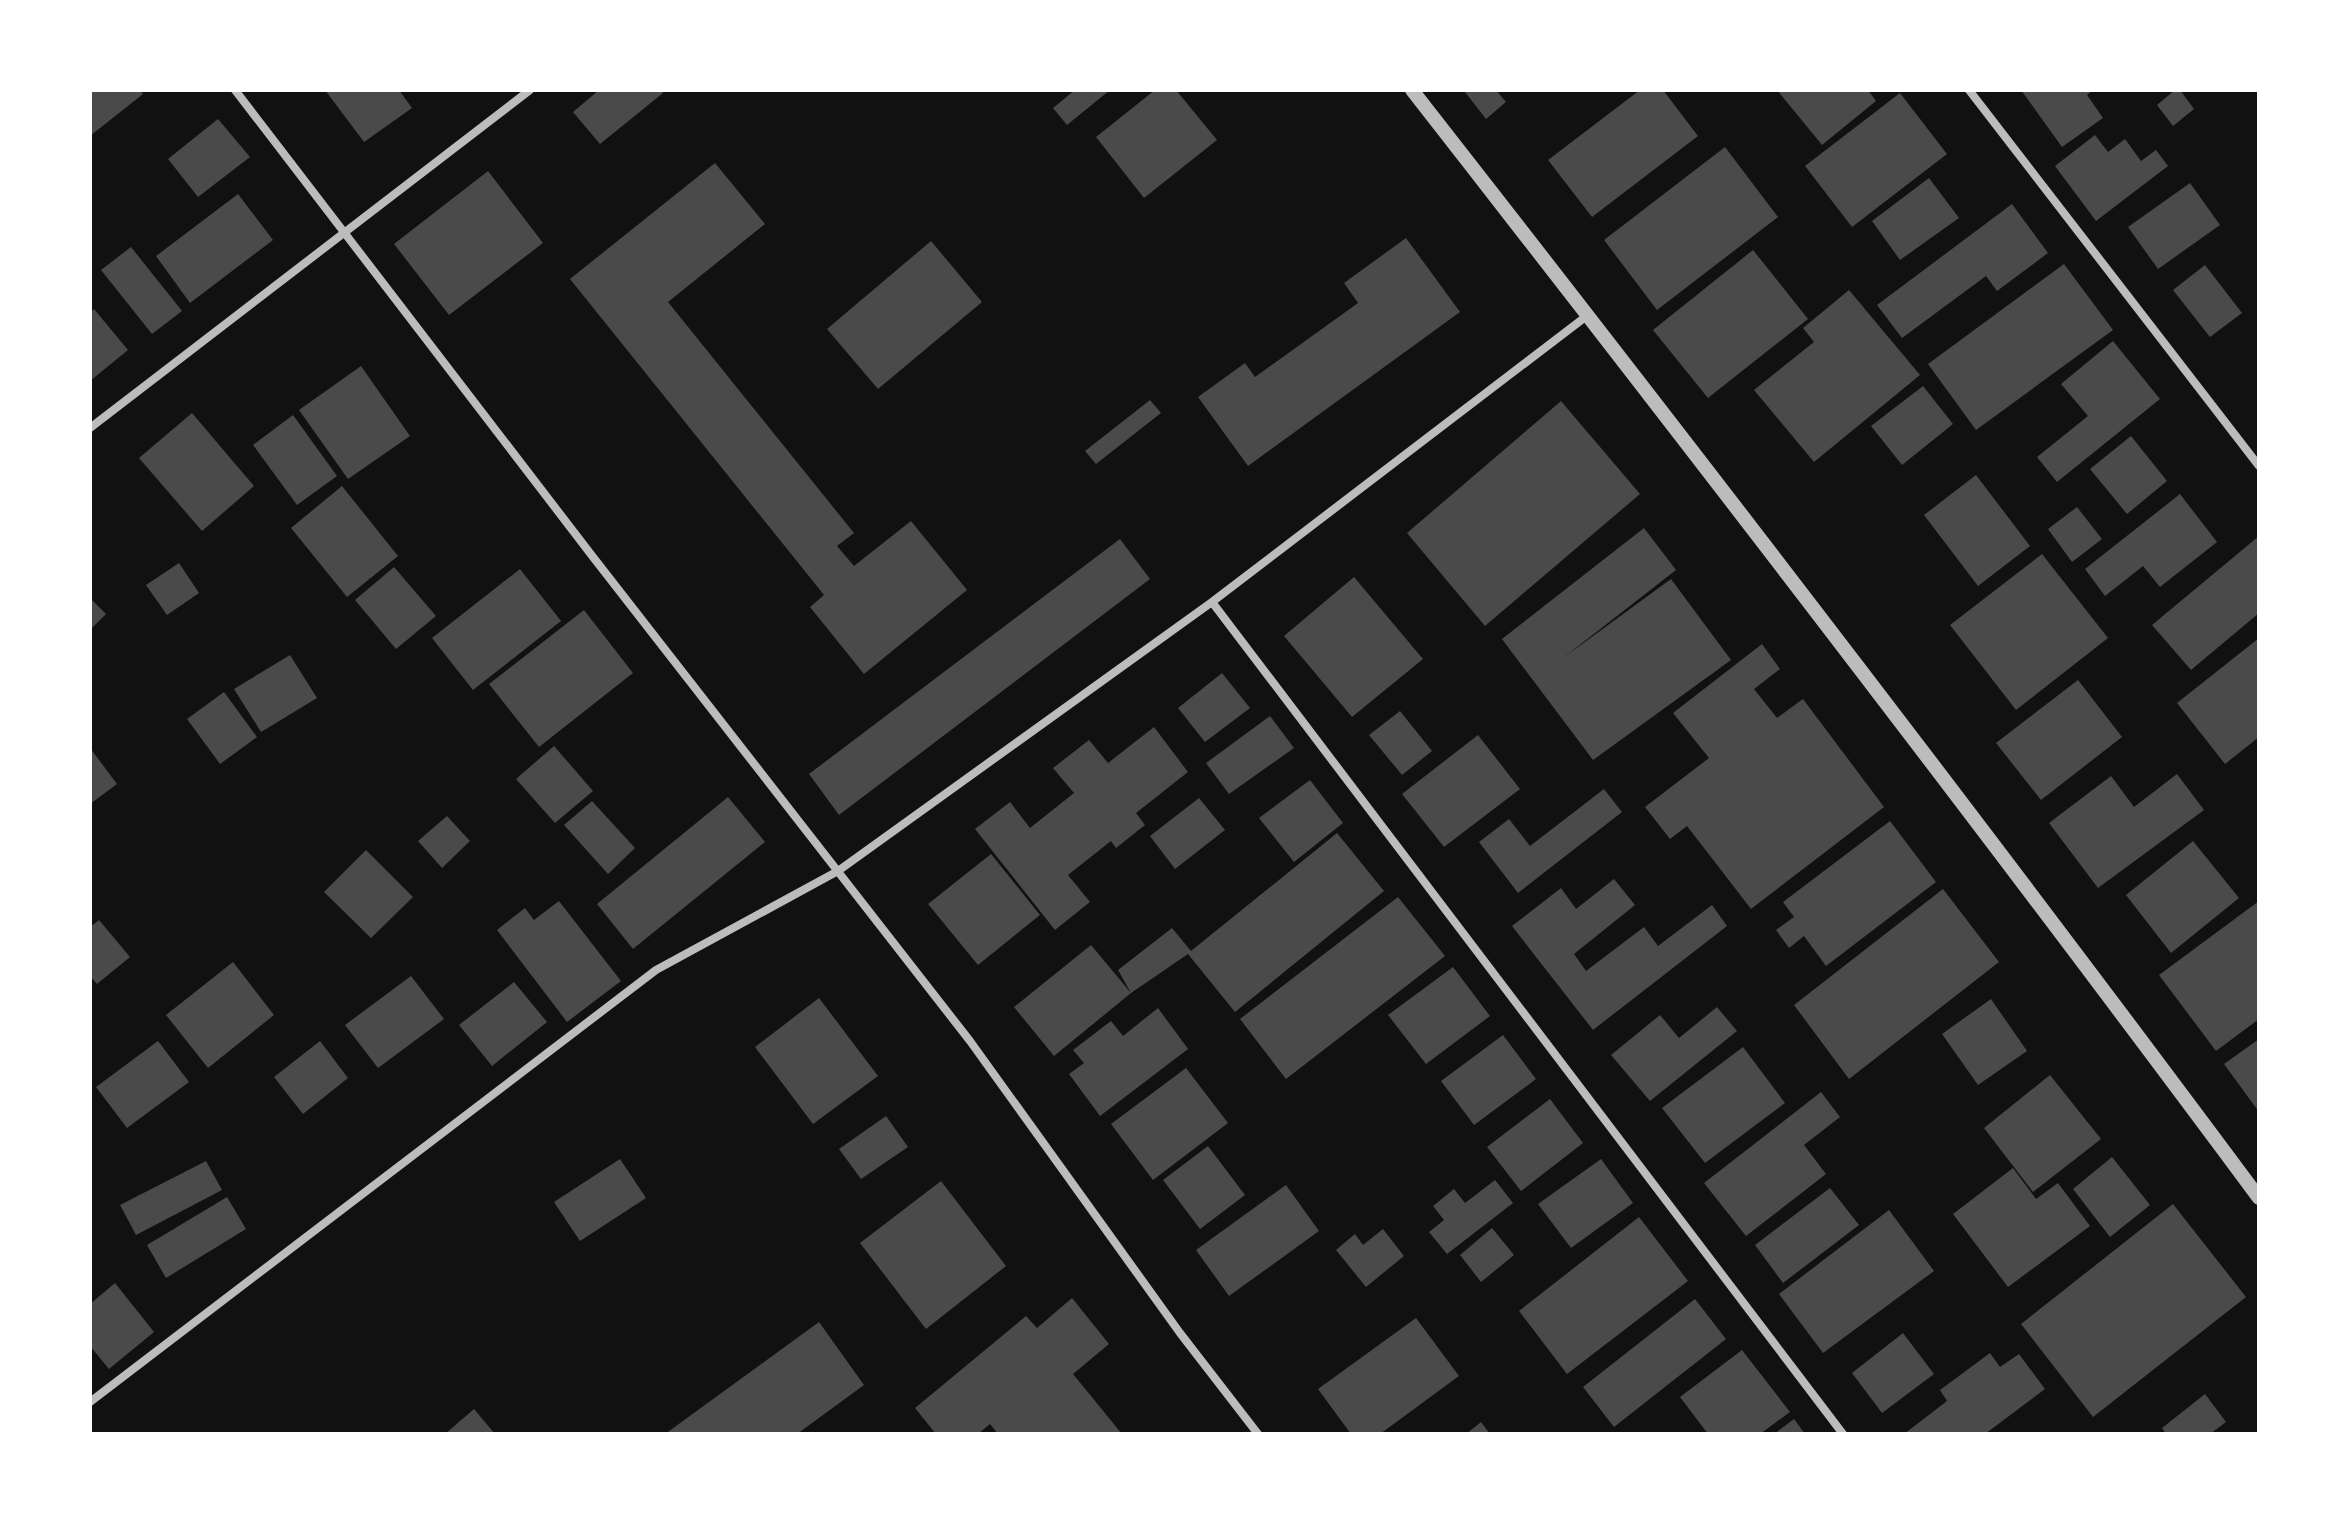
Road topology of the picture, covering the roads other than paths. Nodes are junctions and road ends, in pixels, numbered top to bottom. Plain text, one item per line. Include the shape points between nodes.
1 (235, 90) edge
2 (530, 90) edge
3 (1412, 90) edge
4 (1969, 90) edge
5 (345, 232) junction
6 (1588, 315) junction
7 (90, 428) edge
8 (2259, 466) edge
9 (1212, 602) junction
10 (838, 871) junction
11 (2259, 1198) edge
12 (90, 1402) edge
13 (1258, 1434) edge
14 (1843, 1434) edge

1 - 5 street
2 - 5 street
3 - 6 street
4 - 8 street
5 - 7 street
5 - 10 street
6 - 9 street
6 - 11 street
9 - 10 street
9 - 14 street
10 - 12 street via 656,970
10 - 13 street via 970,1041

